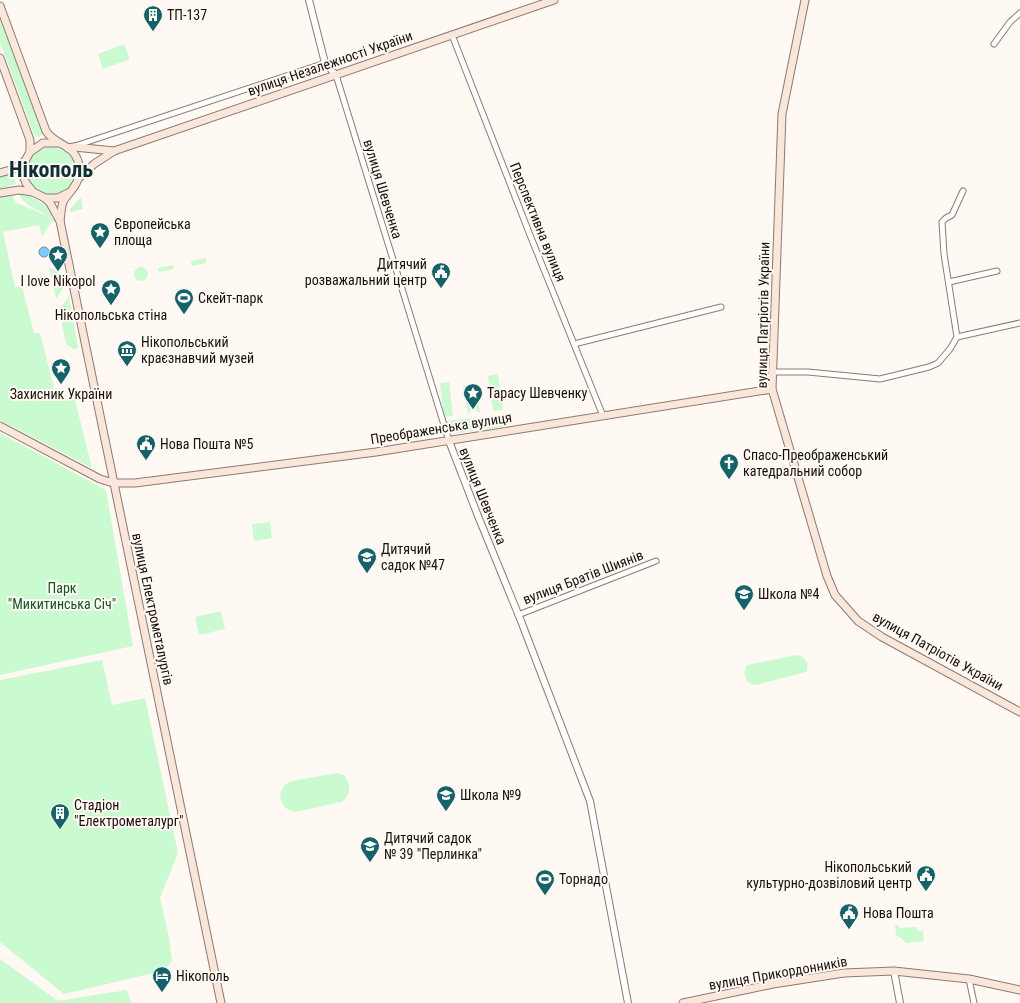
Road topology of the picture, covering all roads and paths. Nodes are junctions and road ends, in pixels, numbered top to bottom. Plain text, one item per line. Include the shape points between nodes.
1 (308, 0) edge
2 (554, 0) edge
3 (805, 0) edge
4 (0, 6) edge
5 (1020, 13) edge
6 (452, 35) junction
7 (994, 44) dead end
8 (0, 58) edge
9 (325, 63) junction
10 (336, 75) junction
11 (59, 143) junction
12 (71, 147) junction
13 (114, 151) junction
14 (30, 152) junction
15 (25, 161) junction
16 (0, 173) edge
17 (79, 178) junction
18 (963, 191) dead end
19 (33, 192) junction
20 (0, 193) edge
21 (68, 193) junction
22 (45, 198) junction
23 (60, 221) junction
24 (997, 271) dead end
25 (948, 282) junction
26 (721, 307) dead end
27 (1020, 323) edge
28 (957, 337) junction
29 (574, 344) junction
30 (773, 372) junction
31 (772, 388) junction
32 (603, 416) junction
33 (0, 426) edge
34 (449, 441) junction
35 (113, 483) junction
36 (656, 561) dead end
37 (518, 615) junction
38 (1020, 712) edge
39 (894, 970) junction
40 (969, 979) junction
41 (1020, 990) edge
42 (221, 1003) edge
43 (628, 1003) edge
44 (683, 1003) edge
45 (900, 1003) edge
46 (974, 1003) edge

1 - 9 street, вулиця Шевченка
2 - 6 main road, вулиця Незалежності України
3 - 30 main road, вулиця Патріотів України via 782,114
4 - 11 main road via 44,128
5 - 7 street
6 - 10 main road, вулиця Незалежності України
6 - 29 street, Перспективна вулиця
8 - 14 main road via 28,134
9 - 10 street, вулиця Шевченка
9 - 12 street
10 - 13 main road, вулиця Незалежності України
10 - 34 street, вулиця Шевченка
11 - 12 main road
11 - 14 main road via 43,143
12 - 13 main road
12 - 17 main road via 80,167
13 - 17 main road, вулиця Електрометалургів
14 - 15 main road
15 - 16 main road
15 - 19 main road via 24,178
17 - 21 main road, вулиця Електрометалургів
18 - 25 street via 952,215 942,222
19 - 20 main road via 19,190
19 - 22 main road, вулиця Електрометалургів
21 - 22 main road via 58,198
21 - 23 main road, вулиця Електрометалургів
22 - 23 main road, вулиця Електрометалургів
23 - 35 main road, вулиця Електрометалургів
24 - 25 street
25 - 28 street
26 - 29 street
27 - 28 street
28 - 30 street via 938,362 929,367 880,379 808,372
29 - 32 street, Перспективна вулиця
30 - 31 main road, вулиця Патріотів України
31 - 32 main road, Преображенська вулиця
31 - 38 main road, вулиця Патріотів України via 827,576 835,595 858,621 882,637
32 - 34 main road, Преображенська вулиця
33 - 35 main road via 100,479
34 - 35 main road, Преображенська вулиця via 135,483
34 - 37 street, вулиця Шевченка
35 - 42 main road, вулиця Електрометалургів
36 - 37 street, вулиця Братів Шиянів
37 - 43 street, вулиця Шевченка via 590,801
39 - 40 main road, вулиця Прикордонників
39 - 44 main road, вулиця Прикордонників via 844,973 773,984
39 - 45 street
40 - 41 main road, вулиця Прикордонників
40 - 46 street

